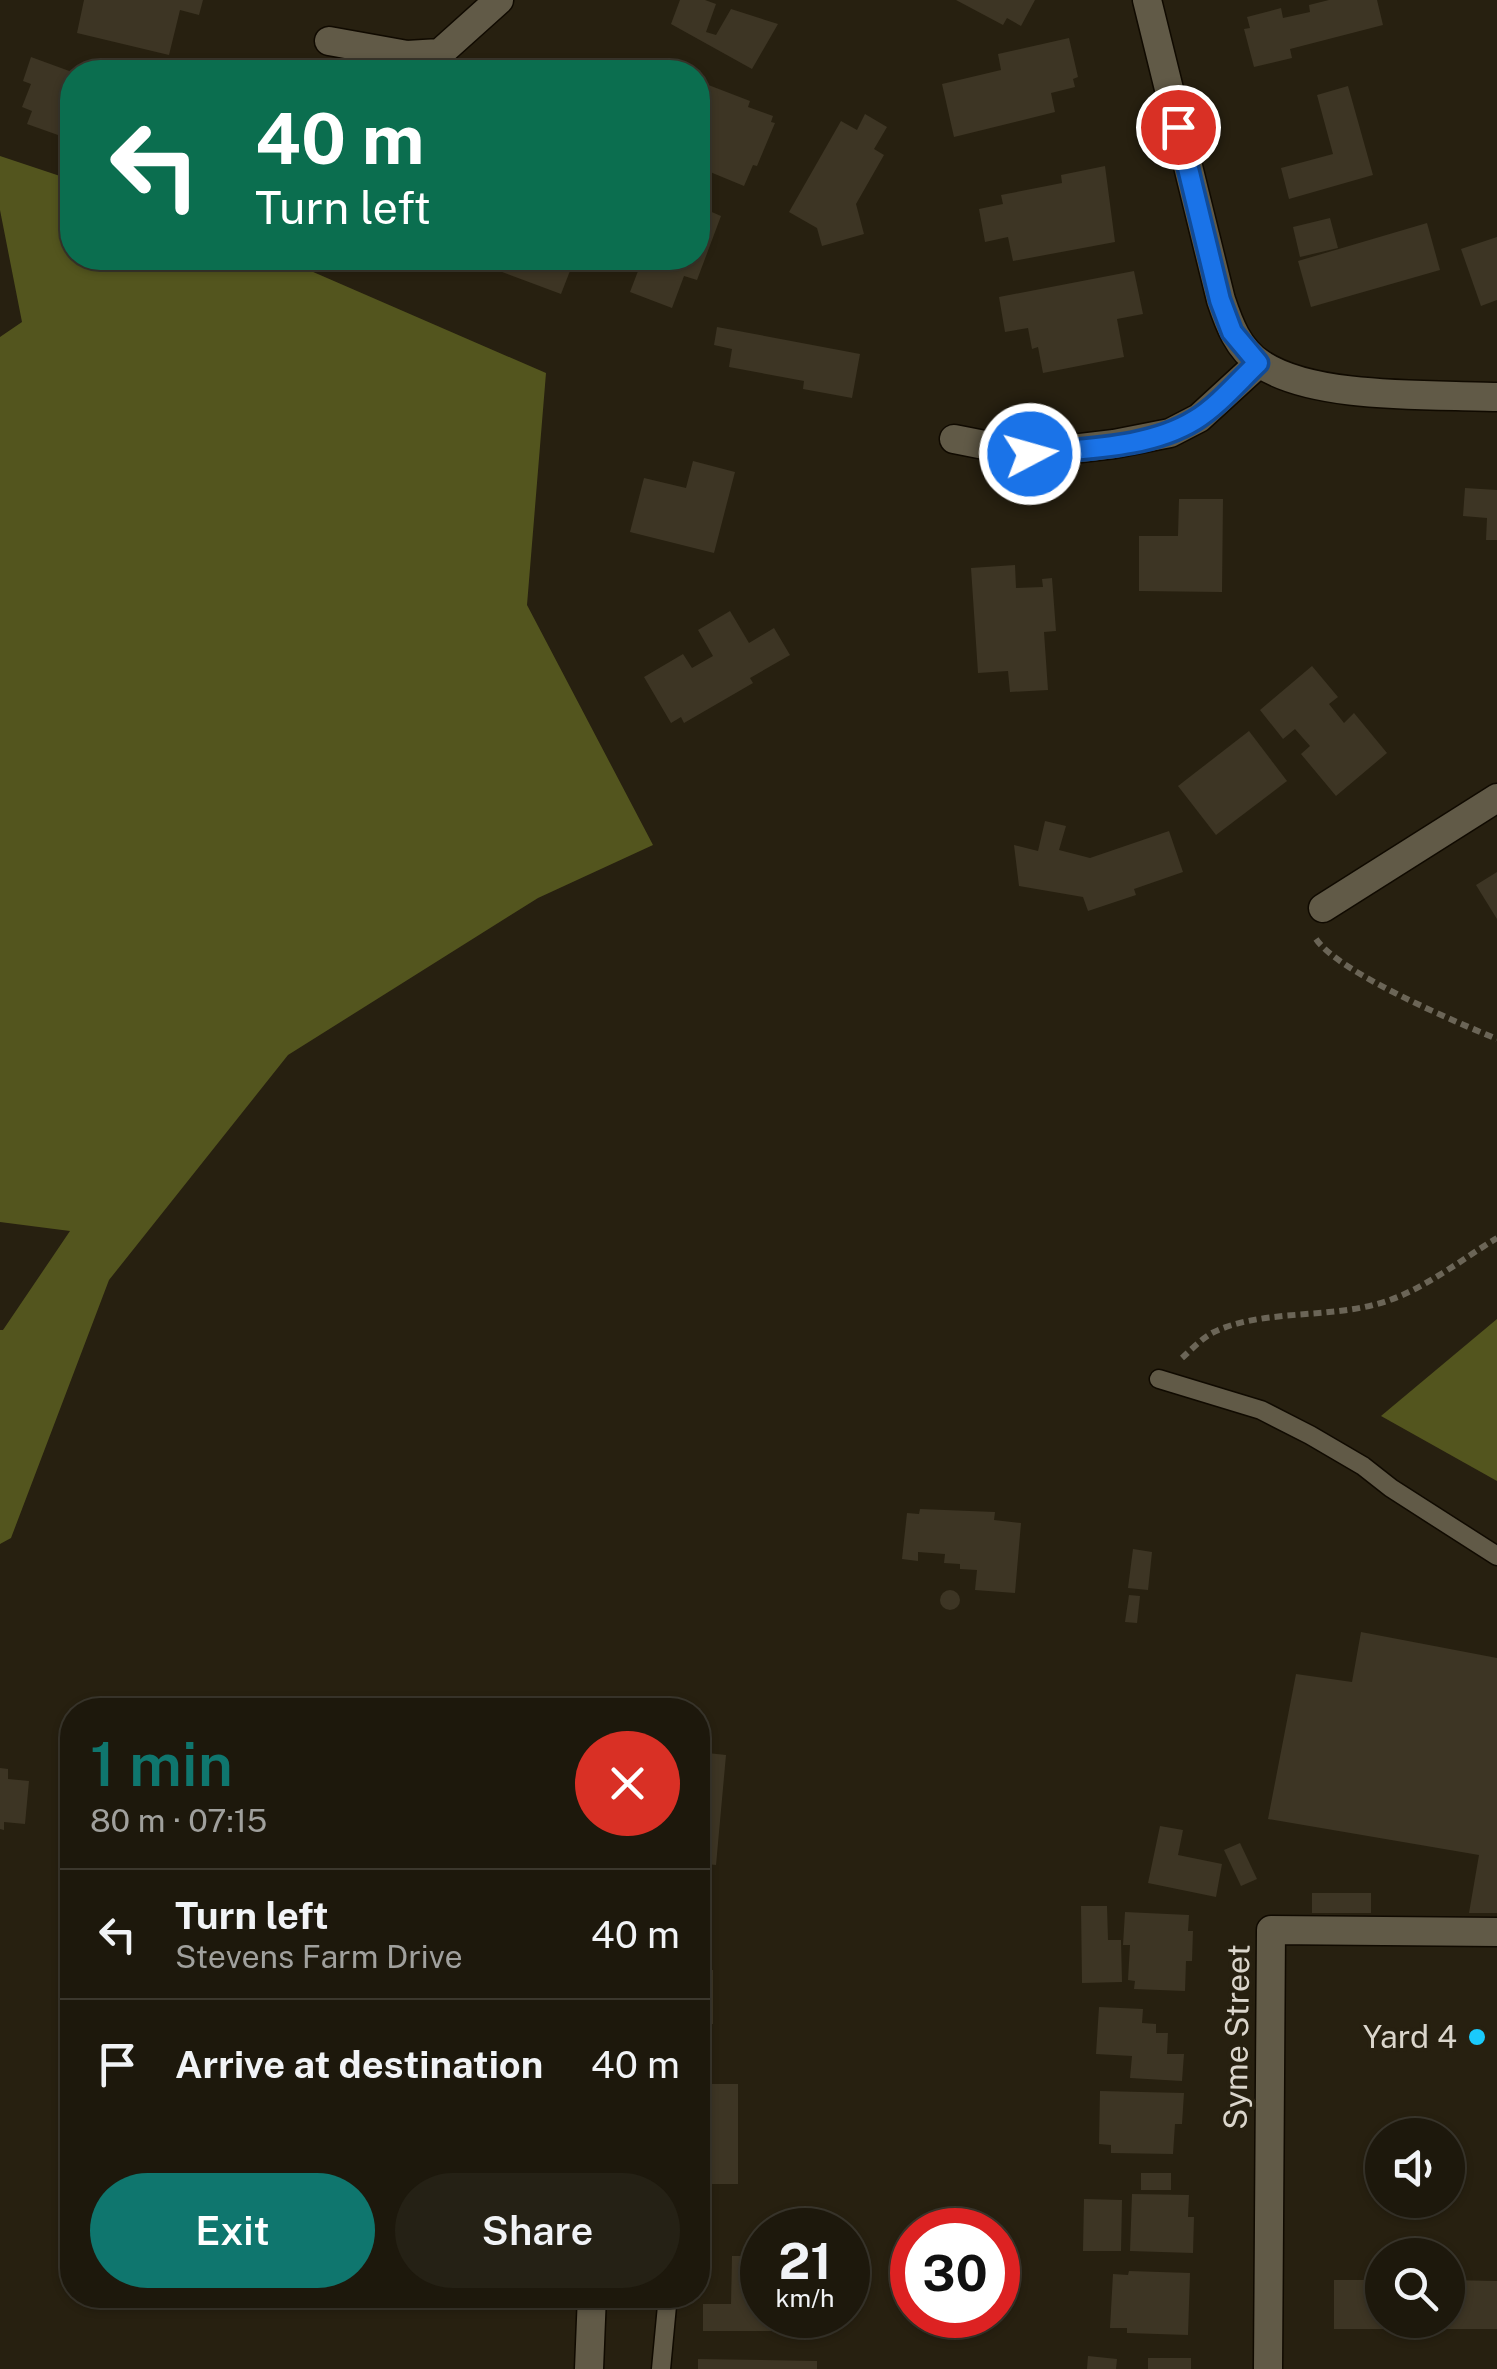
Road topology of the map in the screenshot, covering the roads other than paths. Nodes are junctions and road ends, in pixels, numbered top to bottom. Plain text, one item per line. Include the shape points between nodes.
1 (500, 0) edge
2 (1147, 0) edge
3 (329, 41) dead end
4 (1258, 363) junction
5 (1497, 398) edge
6 (954, 440) dead end
7 (1497, 798) edge
8 (1323, 908) road end
9 (1158, 1380) road end
10 (1497, 1556) edge
11 (1497, 1932) edge
12 (591, 2308) edge
13 (667, 2308) edge
14 (589, 2369) edge
15 (661, 2369) edge
16 (1268, 2369) edge

1 - 3 street via 440,53 406,55
2 - 4 street via 1220,300 1232,332
4 - 5 street via 1291,379 1340,389
4 - 6 street via 1199,418 1170,433 1030,454
7 - 8 street
9 - 10 lane via 1261,1410 1363,1466
11 - 16 street, Syme Street via 1271,1930
12 - 14 street
13 - 15 lane

